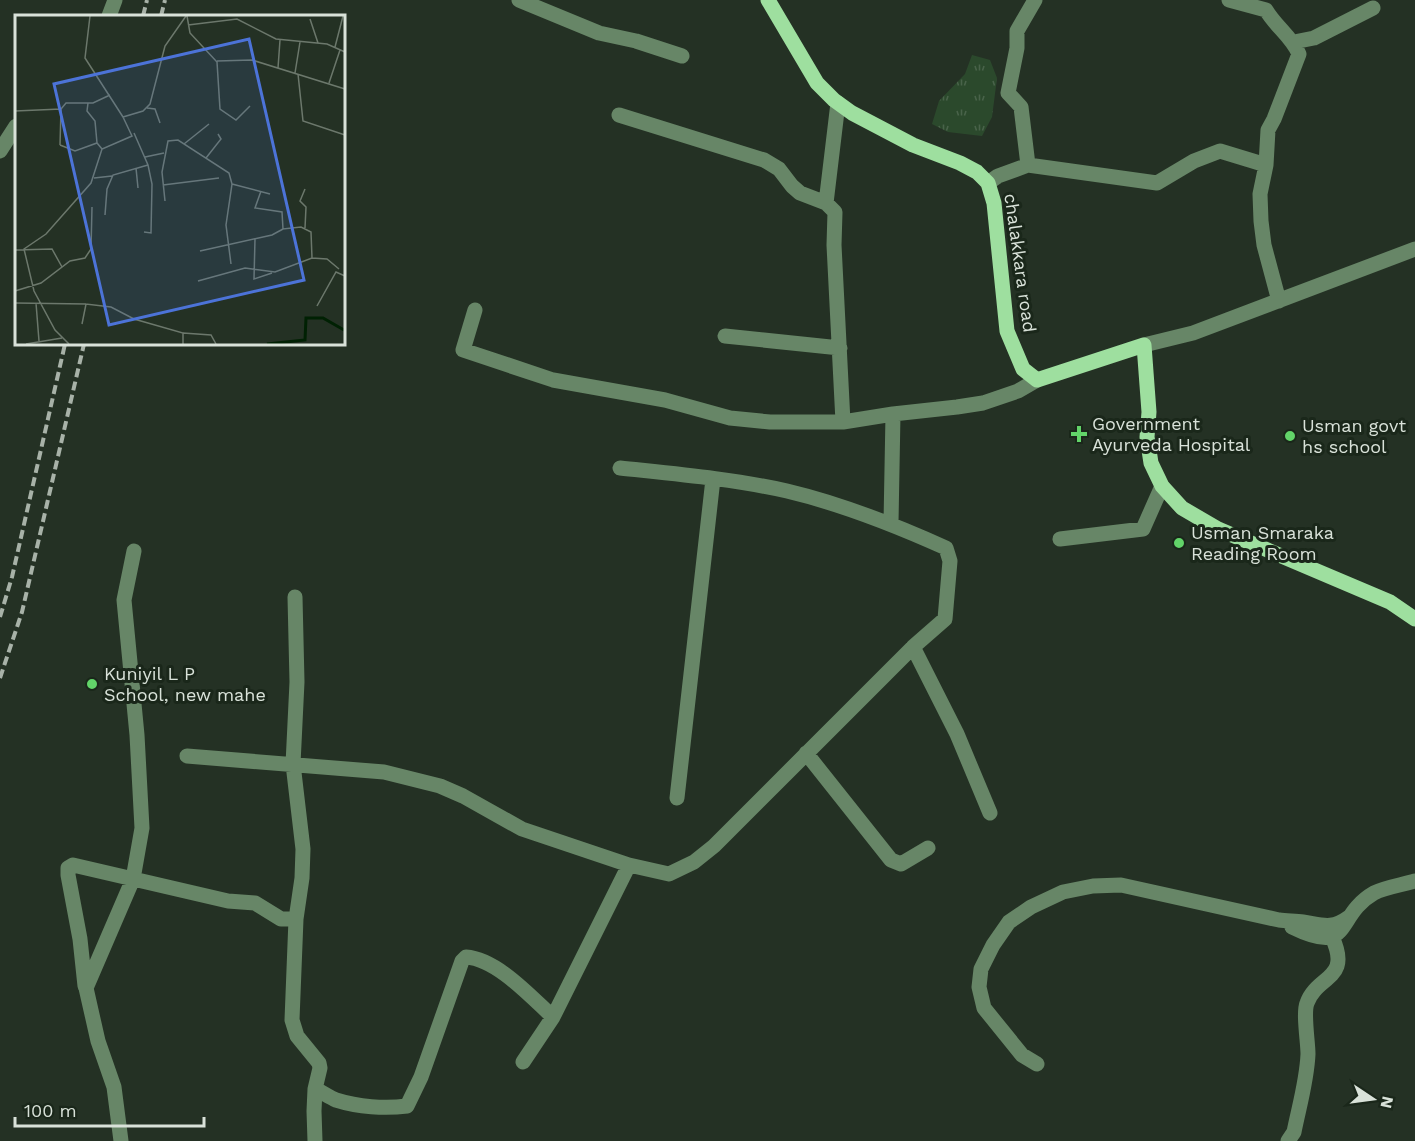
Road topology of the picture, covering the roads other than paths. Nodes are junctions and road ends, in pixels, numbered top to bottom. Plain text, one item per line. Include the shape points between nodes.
1 (115, 0) edge
2 (519, 0) edge
3 (768, 0) edge
4 (1035, 0) edge
5 (1229, 0) edge
6 (1265, 5) edge
7 (1373, 8) dead end
8 (109, 15) edge
9 (1294, 42) junction
10 (682, 56) dead end
11 (838, 103) junction
12 (619, 115) dead end
13 (15, 128) edge
14 (0, 151) edge
15 (1028, 165) junction
16 (1266, 165) junction
17 (988, 183) junction
18 (826, 203) junction
19 (1415, 249) edge
20 (1279, 301) junction
21 (475, 310) dead end
22 (724, 336) dead end
23 (1144, 345) junction
24 (840, 348) junction
25 (1037, 380) junction
26 (893, 414) junction
27 (843, 422) junction
28 (620, 468) dead end
29 (713, 479) junction
30 (1162, 486) junction
31 (891, 523) junction
32 (1060, 539) dead end
33 (134, 551) dead end
34 (295, 597) dead end
35 (1415, 619) edge
36 (913, 647) junction
37 (806, 753) junction
38 (187, 756) dead end
39 (293, 764) junction
40 (677, 798) dead end
41 (990, 813) dead end
42 (928, 848) dead end
43 (629, 866) junction
44 (133, 879) junction
45 (1415, 881) edge
46 (1349, 917) junction
47 (296, 919) junction
48 (1279, 920) junction
49 (1332, 937) junction
50 (86, 988) junction
51 (553, 1017) junction
52 (523, 1062) dead end
53 (1036, 1064) dead end
54 (315, 1089) junction
55 (121, 1141) edge
56 (315, 1141) edge
57 (1288, 1141) edge

1 - 8 street
2 - 10 street via 599,33
3 - 11 main road, chalakkara road via 817,83
4 - 15 street via 1017,31 1008,93 1021,107
5 - 6 street
6 - 9 street via 1273,22
7 - 9 street via 1314,38
9 - 16 street via 1299,54 1268,130
11 - 17 main road, chalakkara road via 913,145 960,163
11 - 18 street
12 - 18 street via 764,160 779,169 801,193
13 - 14 street
15 - 16 street via 1157,183 1220,151
15 - 17 street via 1005,172
16 - 20 street via 1260,220
17 - 25 main road, chalakkara road via 994,203 1007,331 1023,369
18 - 24 street via 835,212
19 - 20 street
20 - 23 street via 1193,333
21 - 27 street via 463,350 553,380 665,399 730,418
22 - 24 street
23 - 25 main road
23 - 30 main road via 1151,463
24 - 27 street
25 - 26 street via 983,403
26 - 27 street
26 - 31 street
28 - 29 street
29 - 31 street via 788,491
29 - 40 street
30 - 32 street via 1143,529
30 - 35 main road via 1182,508 1218,530 1390,602
31 - 36 street via 946,548 950,561 945,619
33 - 44 street via 124,600 142,828
34 - 39 street via 297,682
36 - 37 street
36 - 41 street via 957,734
37 - 42 street via 891,860 901,864
37 - 43 street via 694,862 669,874
38 - 39 street
39 - 43 street via 384,772 420,780 463,795 522,829
39 - 47 street via 303,849
43 - 51 street
44 - 47 street via 228,901 255,903 281,919
44 - 50 street
44 - 50 street via 79,865 68,868
45 - 46 street via 1375,892
46 - 48 street via 1326,927
46 - 49 street via 1345,927
47 - 54 street via 292,1020 297,1036 320,1068
48 - 49 street via 1310,935
48 - 53 street via 1121,885 1063,892 1031,908 1009,922 993,945 979,987 984,1008 1022,1055
49 - 57 street via 1339,960 1330,978 1306,1004 1308,1055 1294,1132
50 - 55 street via 114,1087
51 - 52 street
51 - 54 street via 507,975 466,957 407,1106 352,1103
54 - 56 street

